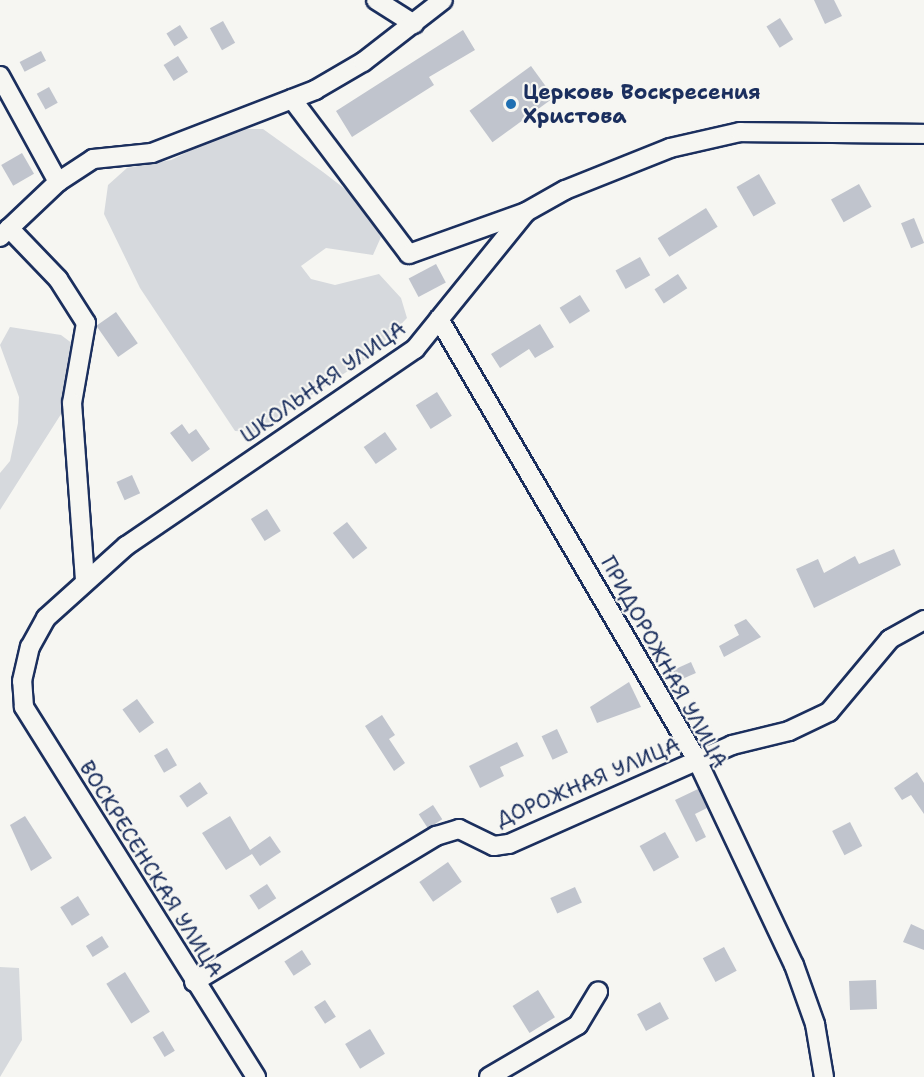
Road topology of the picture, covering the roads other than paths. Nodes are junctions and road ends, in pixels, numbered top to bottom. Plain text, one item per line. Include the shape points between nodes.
1 (376, 0) edge
2 (443, 0) edge
3 (414, 24) junction
4 (0, 76) edge
5 (292, 99) junction
6 (924, 134) edge
7 (58, 182) junction
8 (526, 212) junction
9 (5, 233) edge
10 (439, 319) junction
11 (85, 582) junction
12 (924, 620) edge
13 (22, 681) joint
14 (697, 760) junction
15 (194, 982) junction
16 (598, 993) dead end
17 (256, 1077) edge
18 (489, 1077) edge
19 (824, 1077) edge

1 - 3 street
2 - 3 street
3 - 5 street via 363,63
4 - 7 street
5 - 7 street via 152,153 93,159
5 - 8 street via 409,255
6 - 8 street, ШКОЛЬНАЯ УЛИЦА via 740,132 670,148
7 - 9 street
8 - 10 street, ШКОЛЬНАЯ УЛИЦА
9 - 11 street via 58,279 87,323 72,403
10 - 11 street, ШКОЛЬНАЯ УЛИЦА via 415,349 126,546
10 - 14 street, ПРИДОРОЖНАЯ УЛИЦА
11 - 13 street, ШКОЛЬНАЯ УЛИЦА via 46,618 30,647
12 - 14 street, ДОРОЖНАЯ УЛИЦА via 890,639 829,712
13 - 15 street, ВОСКРЕСЕНСКАЯ УЛИЦА via 24,707
14 - 15 street, ДОРОЖНАЯ УЛИЦА via 509,844 494,846 459,829 436,837
14 - 19 street, ПРИДОРОЖНАЯ УЛИЦА via 794,965 815,1024
15 - 17 street, ВОСКРЕСЕНСКАЯ УЛИЦА
16 - 18 street via 578,1024

